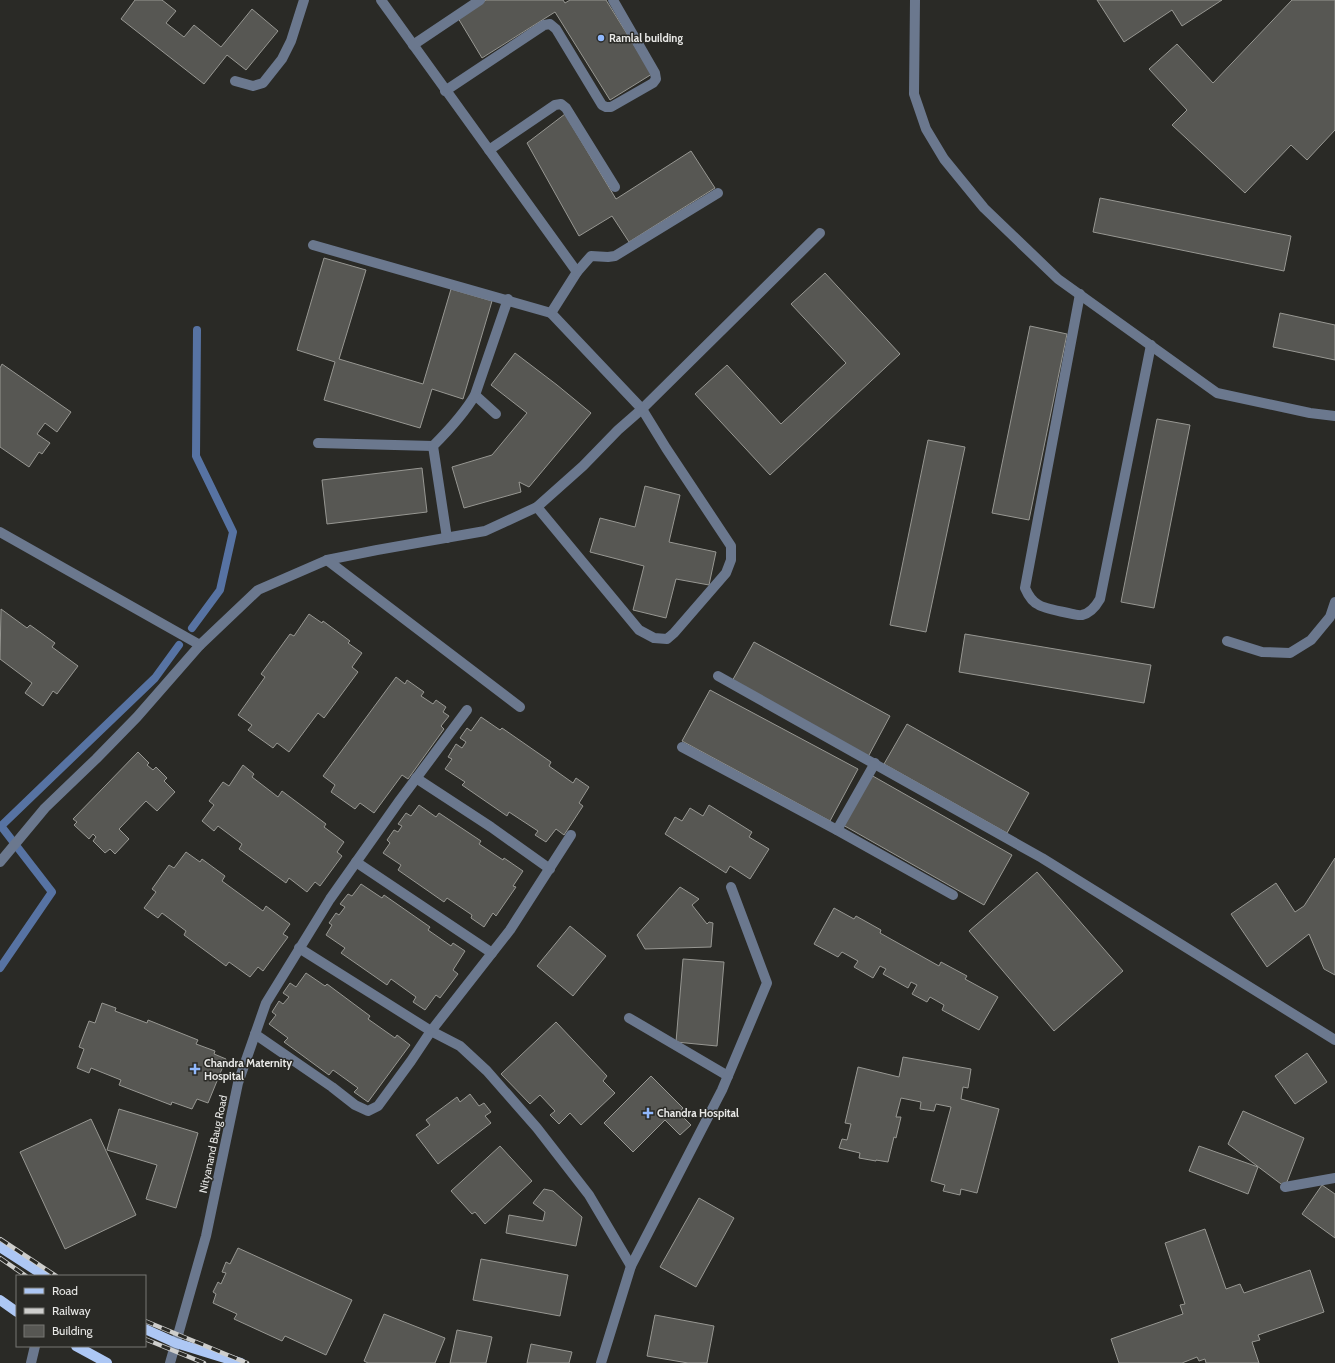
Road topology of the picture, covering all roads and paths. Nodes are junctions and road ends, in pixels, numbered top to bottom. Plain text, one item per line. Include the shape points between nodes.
1 (304, 0) edge
2 (381, 0) edge
3 (480, 0) edge
4 (613, 0) edge
5 (915, 0) edge
6 (413, 45) junction
7 (235, 81) dead end
8 (445, 91) junction
9 (489, 150) junction
10 (615, 187) dead end
11 (718, 193) dead end
12 (820, 233) dead end
13 (314, 245) dead end
14 (577, 272) junction
15 (1080, 294) junction
16 (508, 299) junction
17 (551, 313) junction
18 (1151, 345) junction
19 (475, 395) junction
20 (642, 409) junction
21 (496, 414) dead end
22 (1335, 416) edge
23 (318, 443) dead end
24 (433, 446) junction
25 (538, 507) junction
26 (0, 532) edge
27 (447, 538) junction
28 (327, 560) junction
29 (1335, 602) edge
30 (1227, 641) dead end
31 (200, 645) junction
32 (718, 676) dead end
33 (520, 707) dead end
34 (467, 710) dead end
35 (682, 747) dead end
36 (875, 763) junction
37 (416, 778) junction
38 (837, 830) junction
39 (571, 835) dead end
40 (3, 858) edge
41 (356, 862) junction
42 (550, 869) junction
43 (731, 886) dead end
44 (953, 895) dead end
45 (299, 948) junction
46 (492, 953) junction
47 (629, 1018) dead end
48 (431, 1031) junction
49 (255, 1034) junction
50 (1335, 1040) edge
51 (728, 1076) junction
52 (1335, 1178) edge
53 (1285, 1186) dead end
54 (0, 1247) edge
55 (631, 1266) junction
56 (43, 1275) edge
57 (0, 1300) edge
58 (16, 1311) edge
59 (146, 1329) edge
60 (176, 1343) junction
61 (35, 1347) edge
62 (78, 1347) edge
63 (30, 1363) edge
64 (107, 1363) edge
65 (170, 1363) edge
66 (241, 1363) edge
67 (601, 1363) edge

1 - 7 street via 291,41 282,59 263,84 253,86
2 - 6 street
3 - 6 street
4 - 8 street via 656,79 611,107 602,105 556,29 550,24 544,25
5 - 15 street via 914,94 926,129 944,159 984,208 1058,279
6 - 8 street
8 - 9 street
9 - 10 street via 555,105 561,104 566,108
9 - 14 street
11 - 14 street via 615,256 591,256
12 - 20 street
13 - 16 street
14 - 17 street
15 - 18 street
15 - 18 street via 1025,588 1029,597 1038,605 1080,616 1090,612 1100,599
16 - 17 street
16 - 19 street
17 - 20 street
18 - 22 street via 1216,392 1310,413
19 - 21 street
19 - 24 street via 448,432
20 - 25 street
20 - 25 street via 731,546 732,560 726,573 674,633 667,639 654,638 639,630
23 - 24 street
24 - 27 street
25 - 27 street via 485,532
26 - 31 street
27 - 28 street
28 - 31 street via 258,590
28 - 33 street
29 - 30 street via 1330,616 1311,640 1290,653 1262,652
31 - 40 street via 137,717 45,808
32 - 36 street
34 - 37 street, Nityanand Baug Road
35 - 38 street
36 - 38 street
36 - 50 street via 1042,858
37 - 41 street, Nityanand Baug Road
37 - 42 street
38 - 44 street
39 - 42 street
41 - 45 street, Nityanand Baug Road
41 - 46 street
42 - 46 street
43 - 51 street via 767,983
45 - 48 street
45 - 49 street, Nityanand Baug Road via 266,1003
46 - 48 street
47 - 51 street
48 - 49 street via 378,1106 368,1111 355,1105
48 - 55 street via 460,1046 487,1071 532,1122 589,1195
49 - 60 street, Nityanand Baug Road via 238,1083 206,1236
51 - 55 street
52 - 53 street
54 - 56 main road
55 - 67 street
57 - 58 main road
59 - 60 main road
60 - 65 street, Nityanand Baug Road
60 - 66 main road
61 - 63 street
62 - 64 main road

